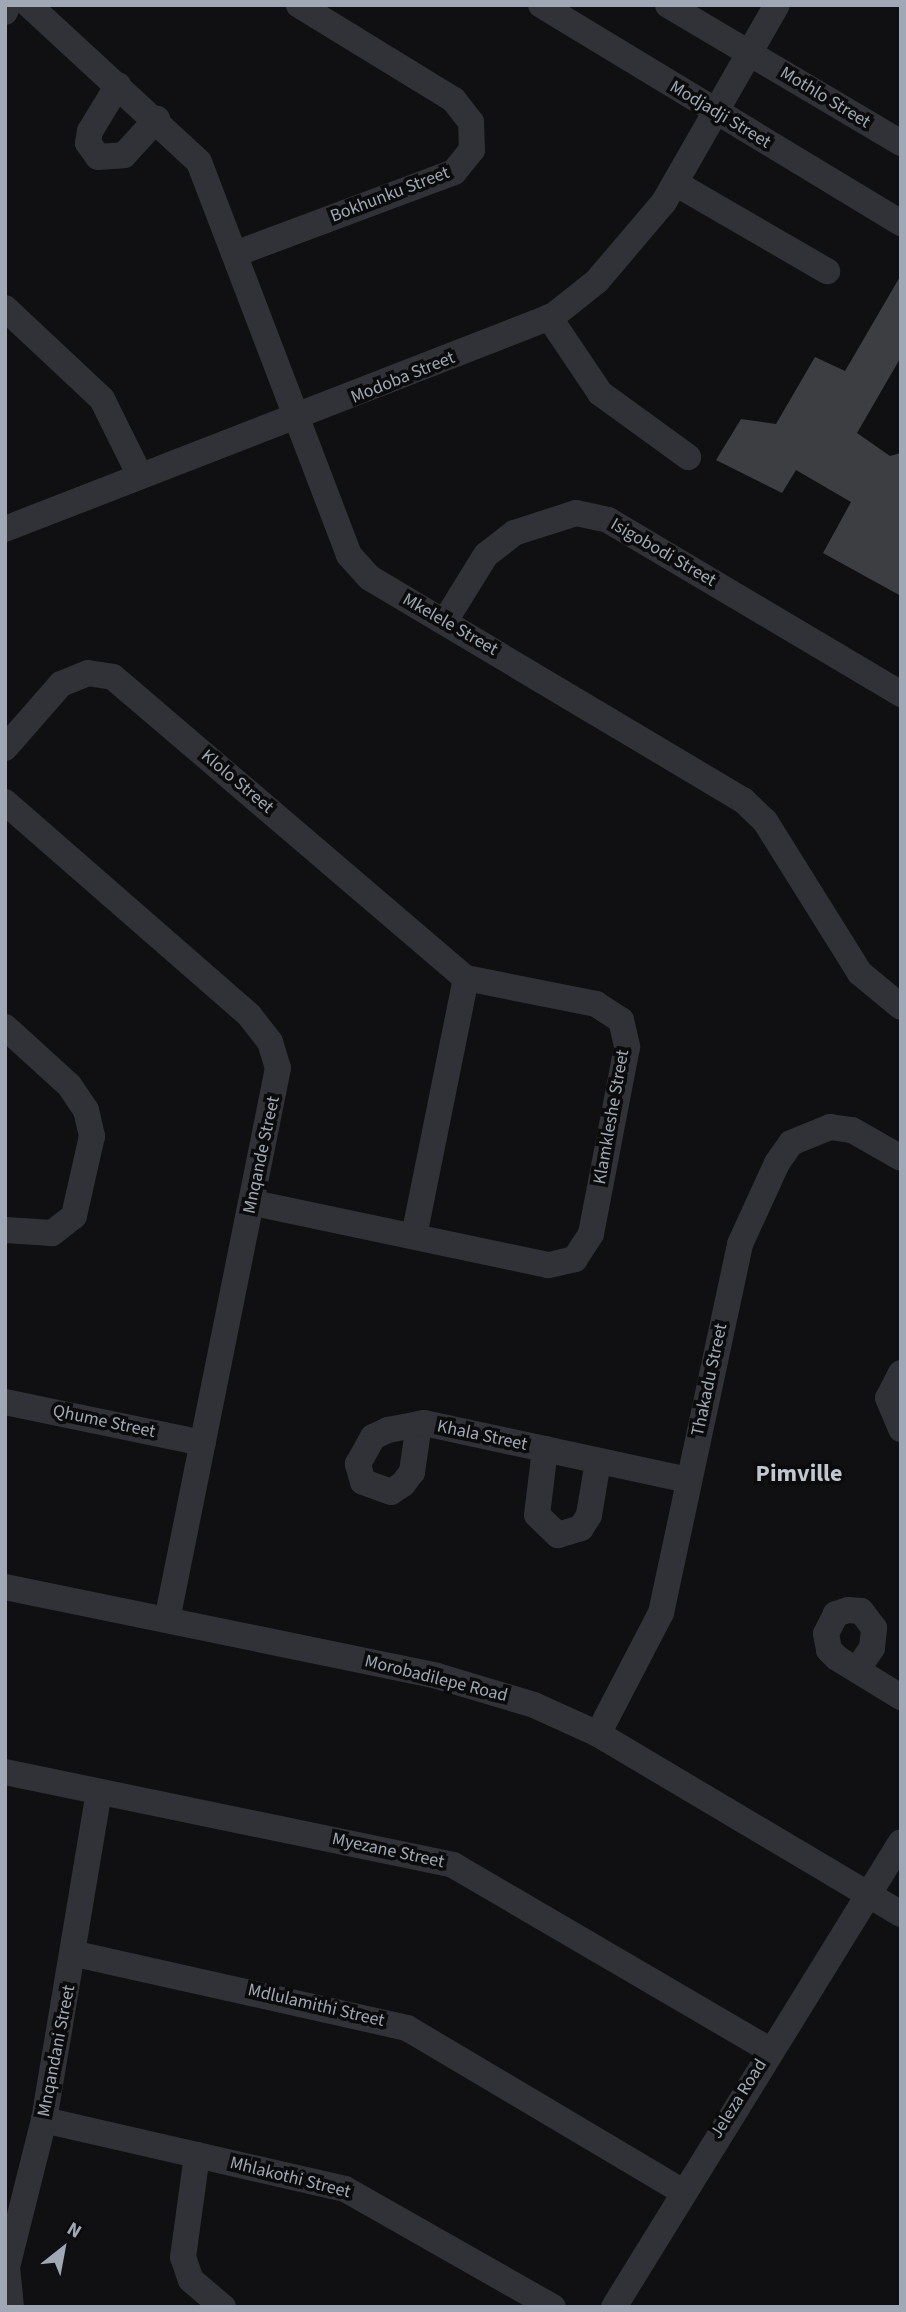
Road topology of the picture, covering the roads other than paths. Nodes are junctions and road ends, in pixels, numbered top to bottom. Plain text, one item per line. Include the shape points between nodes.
1 (8, 5) edge
2 (29, 5) edge
3 (299, 5) edge
4 (541, 5) edge
5 (668, 5) edge
6 (777, 5) edge
7 (5, 12) edge
8 (749, 53) junction
9 (118, 85) junction
10 (715, 113) junction
11 (157, 119) junction
12 (901, 143) edge
13 (676, 183) junction
14 (901, 223) edge
15 (234, 254) junction
16 (827, 271) dead end
17 (5, 308) edge
18 (549, 317) junction
19 (294, 422) junction
20 (688, 457) dead end
21 (140, 476) junction
22 (5, 529) edge
23 (445, 621) junction
24 (901, 694) edge
25 (5, 748) edge
26 (5, 802) edge
27 (466, 978) junction
28 (901, 1007) edge
29 (7, 1032) edge
30 (901, 1158) edge
31 (253, 1203) junction
32 (5, 1230) edge
33 (414, 1236) junction
34 (901, 1373) edge
35 (5, 1402) edge
36 (419, 1424) dead end
37 (901, 1429) edge
38 (202, 1443) junction
39 (545, 1450) junction
40 (598, 1461) junction
41 (688, 1480) junction
42 (5, 1587) edge
43 (167, 1620) junction
44 (857, 1670) dead end
45 (901, 1698) edge
46 (598, 1734) junction
47 (5, 1772) edge
48 (99, 1793) junction
49 (901, 1842) edge
50 (869, 1894) junction
51 (901, 1913) edge
52 (76, 1954) junction
53 (770, 2050) junction
54 (44, 2120) junction
55 (197, 2155) junction
56 (681, 2192) junction
57 (11, 2307) edge
58 (223, 2307) edge
59 (553, 2307) edge
60 (614, 2307) edge

1 - 7 street
2 - 9 street, Mkelele Street
3 - 15 street, Bokhunku Street via 454,100 471,122 472,150 454,172
4 - 10 street, Modjadji Street
5 - 8 street, Mothlo Street
6 - 8 street, Modoba Street
8 - 10 street, Modoba Street
8 - 12 street, Mothlo Street
9 - 11 street, Mkelele Street
9 - 11 street via 90,131 88,143 98,157 124,155
10 - 13 street, Modoba Street
10 - 14 street, Modjadji Street
11 - 15 street, Mkelele Street via 199,162
13 - 16 street
13 - 18 street, Modoba Street via 612,265
15 - 19 street, Mkelele Street
17 - 21 street via 102,399
18 - 19 street, Modoba Street
18 - 20 street via 600,393
19 - 21 street, Modoba Street
19 - 23 street, Mkelele Street via 349,555 370,578
21 - 22 street, Modoba Street
23 - 24 street, Isigobodi Street via 486,555 513,533 576,513 608,520
23 - 28 street, Mkelele Street via 756,811 860,973
25 - 27 street, Klolo Street via 61,684 88,673 113,677
26 - 31 street, Mnqande Street via 249,1015 270,1042 278,1068 276,1095
27 - 33 street
27 - 33 street, Klamkleshe Street via 596,1004 621,1020 627,1047 591,1234 575,1259 548,1265
29 - 32 street via 69,1085 86,1110 92,1136 74,1216 52,1233
30 - 41 street, Thakadu Street via 852,1130 831,1127 791,1143 740,1244
31 - 33 street, Klamkleshe Street
31 - 38 street, Mnqande Street
34 - 37 street via 888,1398
35 - 38 street, Qhume Street
36 - 39 street, Khala Street
38 - 43 street, Mnqande Street
39 - 40 street, Khala Street
39 - 40 street, Khala Street via 537,1515 558,1535 582,1528 589,1515
40 - 41 street, Khala Street
41 - 46 street, Thakadu Street via 661,1613
42 - 43 street, Morobadilepe Road
43 - 46 street, Morobadilepe Road via 482,1686
44 - 45 street
46 - 50 street, Morobadilepe Road
47 - 48 street, Myezane Street
48 - 52 street, Mnqandani Street
48 - 53 street, Myezane Street via 453,1865
49 - 50 street, Jeleza Road
50 - 51 street, Morobadilepe Road
50 - 53 street, Jeleza Road
52 - 54 street, Mnqandani Street
52 - 56 street, Mdlulamithi Street via 407,2028
53 - 56 street, Jeleza Road
54 - 55 street, Mhlakothi Street
54 - 57 street, Mnqandani Street via 7,2267
55 - 58 street via 183,2257 191,2280
55 - 59 street, Mhlakothi Street via 345,2189
56 - 60 street, Jeleza Road

